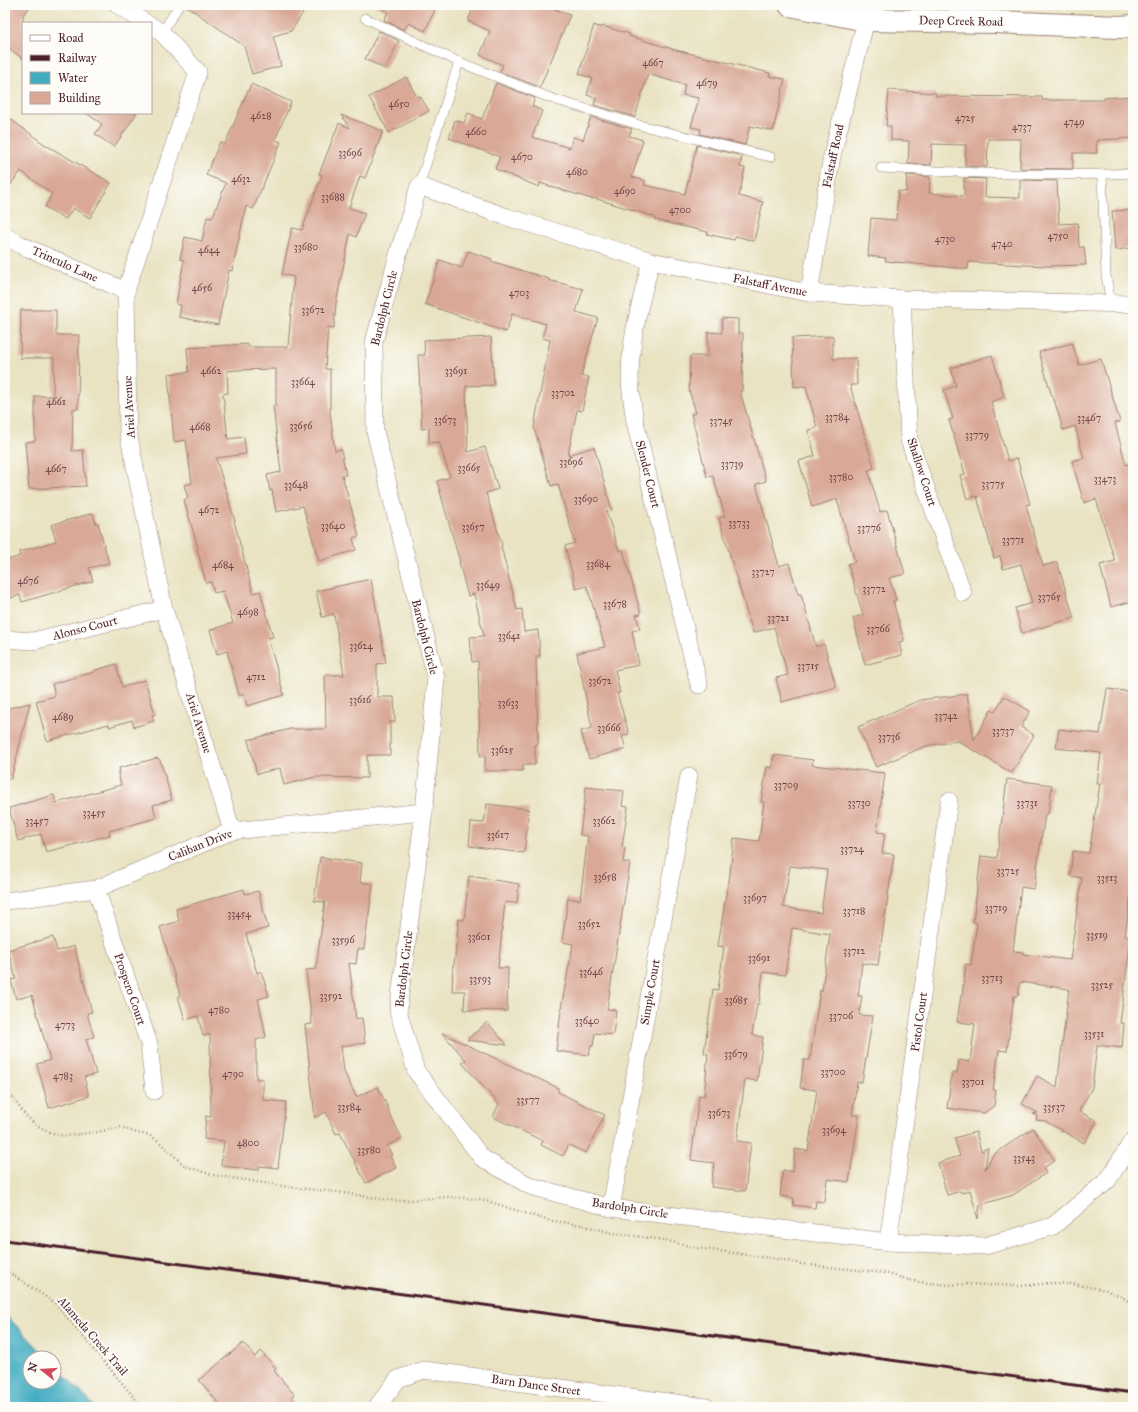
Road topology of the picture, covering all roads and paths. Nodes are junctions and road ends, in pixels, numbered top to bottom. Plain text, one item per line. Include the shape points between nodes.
1 (118, 5) edge
2 (178, 5) edge
3 (790, 5) edge
4 (867, 13) edge
5 (365, 18) dead end
6 (144, 22) edge
7 (1133, 26) edge
8 (156, 30) edge
9 (459, 62) junction
10 (772, 157) dead end
11 (881, 168) dead end
12 (1133, 173) edge
13 (1102, 174) junction
14 (419, 186) junction
15 (5, 236) edge
16 (651, 261) junction
17 (126, 291) junction
18 (809, 293) junction
19 (902, 299) junction
20 (1111, 304) junction
21 (1133, 304) edge
22 (963, 592) dead end
23 (164, 608) junction
24 (5, 639) edge
25 (699, 685) dead end
26 (689, 776) dead end
27 (949, 801) dead end
28 (424, 812) junction
29 (232, 831) junction
30 (96, 889) junction
31 (5, 901) edge
32 (5, 1087) edge
33 (154, 1091) dead end
34 (1133, 1140) edge
35 (611, 1208) junction
36 (888, 1242) junction
37 (5, 1270) edge
38 (1133, 1304) edge
39 (379, 1405) edge
40 (142, 1407) edge
41 (706, 1407) edge

1 - 6 street
2 - 8 lane
3 - 4 street, Deep Creek Road
4 - 7 street, Deep Creek Road via 995,22
4 - 18 street, Falstaff Road via 832,156
5 - 9 lane
8 - 17 street, Ariel Avenue via 198,72
9 - 10 lane via 553,99 643,126
9 - 14 lane
11 - 13 lane via 969,174
12 - 13 lane
13 - 20 lane via 1106,275
14 - 16 street, Falstaff Avenue via 507,217
14 - 28 street, Bardolph Circle via 398,251 374,342 374,431 436,678
15 - 17 street, Trinculo Lane
16 - 18 street, Falstaff Avenue
16 - 25 street, Slender Court via 632,352 630,376 633,408
17 - 23 street, Ariel Avenue via 128,432
18 - 19 street, Falstaff Avenue
19 - 20 street, Falstaff Avenue
19 - 22 street, Shallow Court via 909,440
20 - 21 street, Falstaff Avenue
23 - 24 street, Alonso Court via 33,641
23 - 29 street, Ariel Avenue
26 - 35 street, Simple Court
27 - 36 street, Pistol Court
28 - 29 street, Caliban Drive
28 - 35 street, Bardolph Circle via 398,1011 416,1072 482,1158 530,1186
29 - 30 street, Caliban Drive
30 - 31 street, Caliban Drive
30 - 33 street, Prospero Court via 149,1044
32 - 38 path via 25,1115 50,1132 63,1136 121,1127 149,1135 185,1166 213,1174 395,1201 447,1197 481,1200 547,1220 697,1248 800,1264 885,1273 917,1282 1020,1286 1072,1284 1106,1290
34 - 36 street, Bardolph Circle via 1108,1180 1053,1226 985,1246
35 - 36 street, Bardolph Circle
37 - 40 path, Alameda Creek Trail via 55,1303
39 - 41 street, Barn Dance Street via 398,1379 424,1370

